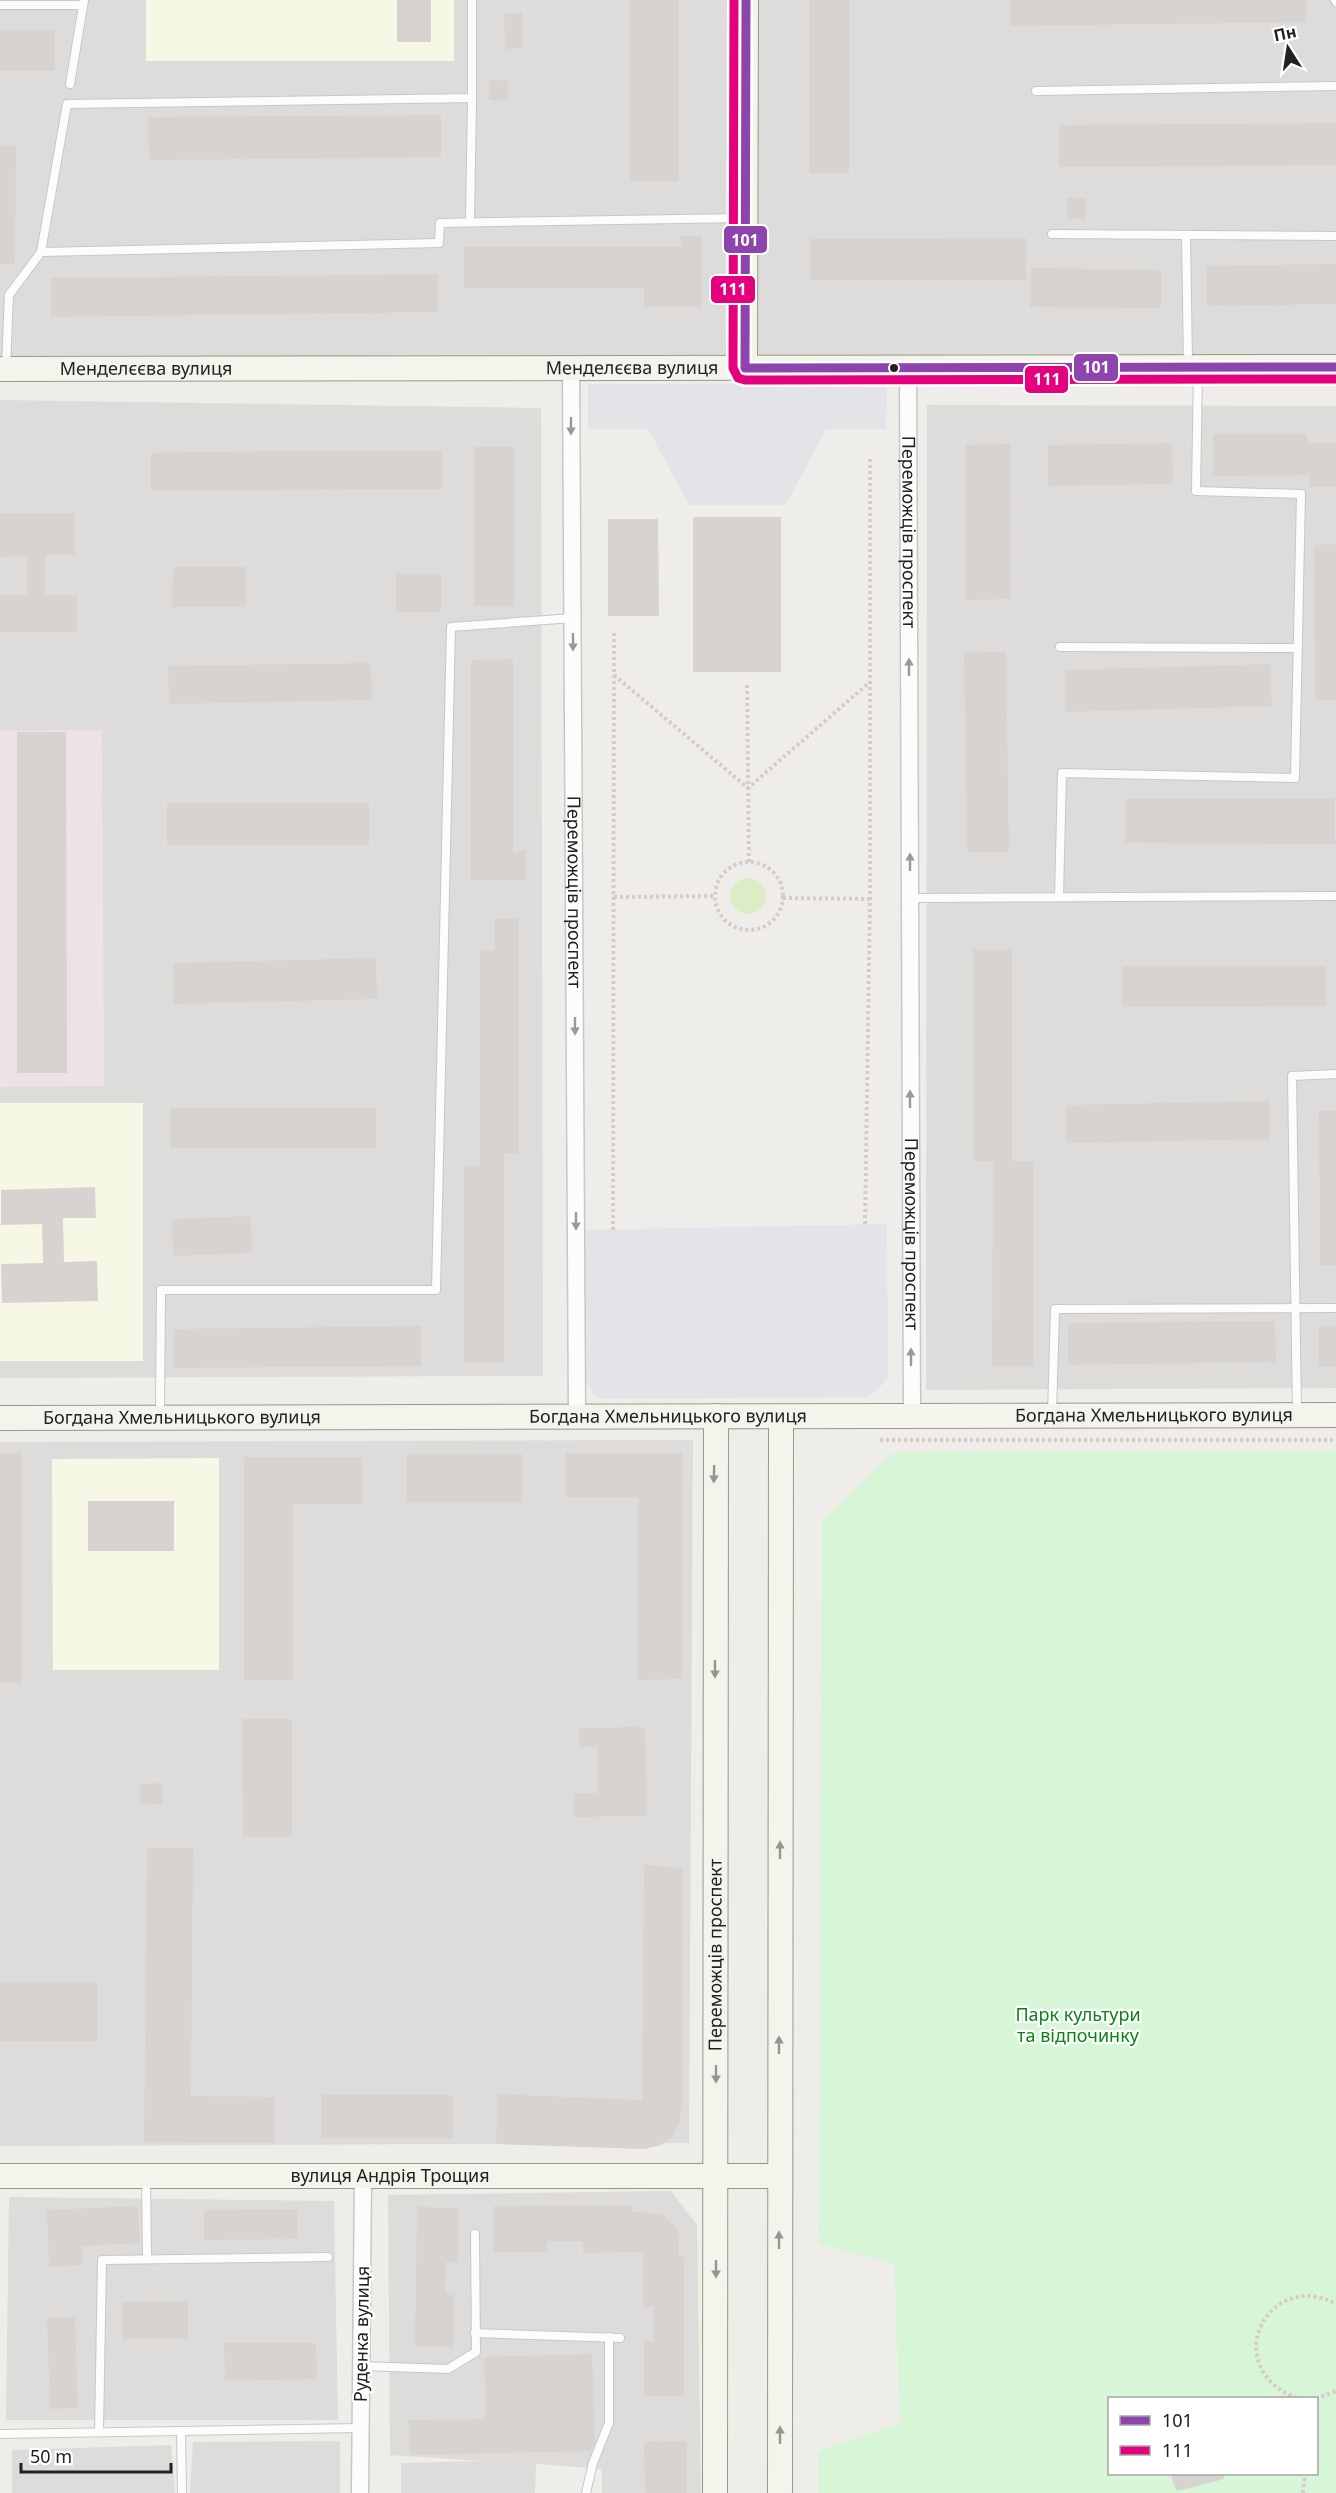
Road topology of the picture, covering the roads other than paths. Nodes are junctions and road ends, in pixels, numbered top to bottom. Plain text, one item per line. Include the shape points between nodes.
1 (472, 0) edge
2 (746, 0) edge
3 (83, 2) edge
4 (0, 5) edge
5 (70, 84) dead end
6 (1336, 86) edge
7 (1036, 91) dead end
8 (472, 98) junction
9 (746, 218) junction
10 (470, 222) junction
11 (1052, 234) dead end
12 (1186, 235) junction
13 (1336, 236) edge
14 (41, 252) junction
15 (571, 367) junction
16 (1193, 367) junction
17 (1336, 367) edge
18 (745, 368) junction
19 (908, 368) junction
20 (3, 369) edge
21 (573, 618) junction
22 (1060, 647) dead end
23 (1298, 648) junction
24 (1336, 896) edge
25 (1059, 897) junction
26 (910, 898) junction
27 (1336, 1074) edge
28 (1336, 1308) edge
29 (1297, 1309) junction
30 (1297, 1415) junction
31 (1336, 1415) edge
32 (577, 1416) junction
33 (716, 1416) junction
34 (912, 1416) junction
35 (1052, 1416) junction
36 (160, 1417) junction
37 (0, 1418) edge
38 (782, 1418) junction
39 (146, 2175) junction
40 (0, 2176) edge
41 (363, 2176) junction
42 (716, 2176) junction
43 (779, 2176) junction
44 (475, 2234) dead end
45 (328, 2257) dead end
46 (147, 2259) junction
47 (475, 2333) junction
48 (609, 2337) junction
49 (620, 2338) dead end
50 (361, 2366) junction
51 (360, 2428) junction
52 (180, 2431) junction
53 (99, 2432) junction
54 (0, 2434) edge
55 (182, 2493) edge
56 (360, 2493) edge
57 (586, 2493) edge
58 (715, 2493) edge
59 (780, 2493) edge

1 - 8 lane
2 - 9 street
3 - 4 lane
3 - 5 lane
6 - 7 lane
8 - 10 lane
8 - 14 lane via 67,104
9 - 10 lane
9 - 18 street
10 - 14 lane via 440,223 439,243
11 - 12 lane
12 - 13 lane
12 - 16 lane
14 - 20 lane via 9,295
15 - 18 street, Менделєєва вулиця
15 - 20 street, Менделєєва вулиця
15 -> 21 street, Переможців проспект
16 - 17 street, Менделєєва вулиця
16 - 19 street, Менделєєва вулиця
16 - 23 lane via 1196,491 1301,494
18 - 19 street, Менделєєва вулиця
26 -> 19 street, Переможців проспект
21 -> 32 street, Переможців проспект
21 - 36 lane via 451,627 435,1290 161,1290
22 - 23 lane
23 - 25 lane via 1295,778 1062,773
24 - 25 lane
25 - 26 lane
34 -> 26 street, Переможців проспект
27 - 29 lane via 1292,1076
28 - 29 lane
29 - 30 lane
29 - 35 lane via 1054,1309
30 - 31 street, Богдана Хмельницького вулиця
30 - 35 street, Богдана Хмельницького вулиця
32 - 33 street, Богдана Хмельницького вулиця
32 - 36 street, Богдана Хмельницького вулиця
33 - 38 street, Богдана Хмельницького вулиця
33 -> 42 street, Переможців проспект
34 - 35 street, Богдана Хмельницького вулиця
34 - 38 street, Богдана Хмельницького вулиця
36 - 37 street, Богдана Хмельницького вулиця
43 -> 38 street
39 - 40 street, вулиця Андрія Трощия
39 - 41 street, вулиця Андрія Трощия
39 - 46 lane
41 - 42 street, вулиця Андрія Трощия
41 - 50 street, Руденка вулиця
42 - 43 street, вулиця Андрія Трощия
42 -> 58 street, Переможців проспект
59 -> 43 street
44 - 47 lane
45 - 46 lane
46 - 53 lane via 102,2260
47 - 48 lane
47 - 50 lane via 476,2352 448,2369
48 - 49 lane
48 - 57 lane via 609,2423
50 - 51 street, Руденка вулиця
51 - 52 lane
51 - 56 street, Руденка вулиця
52 - 53 lane
52 - 55 lane
53 - 54 lane

